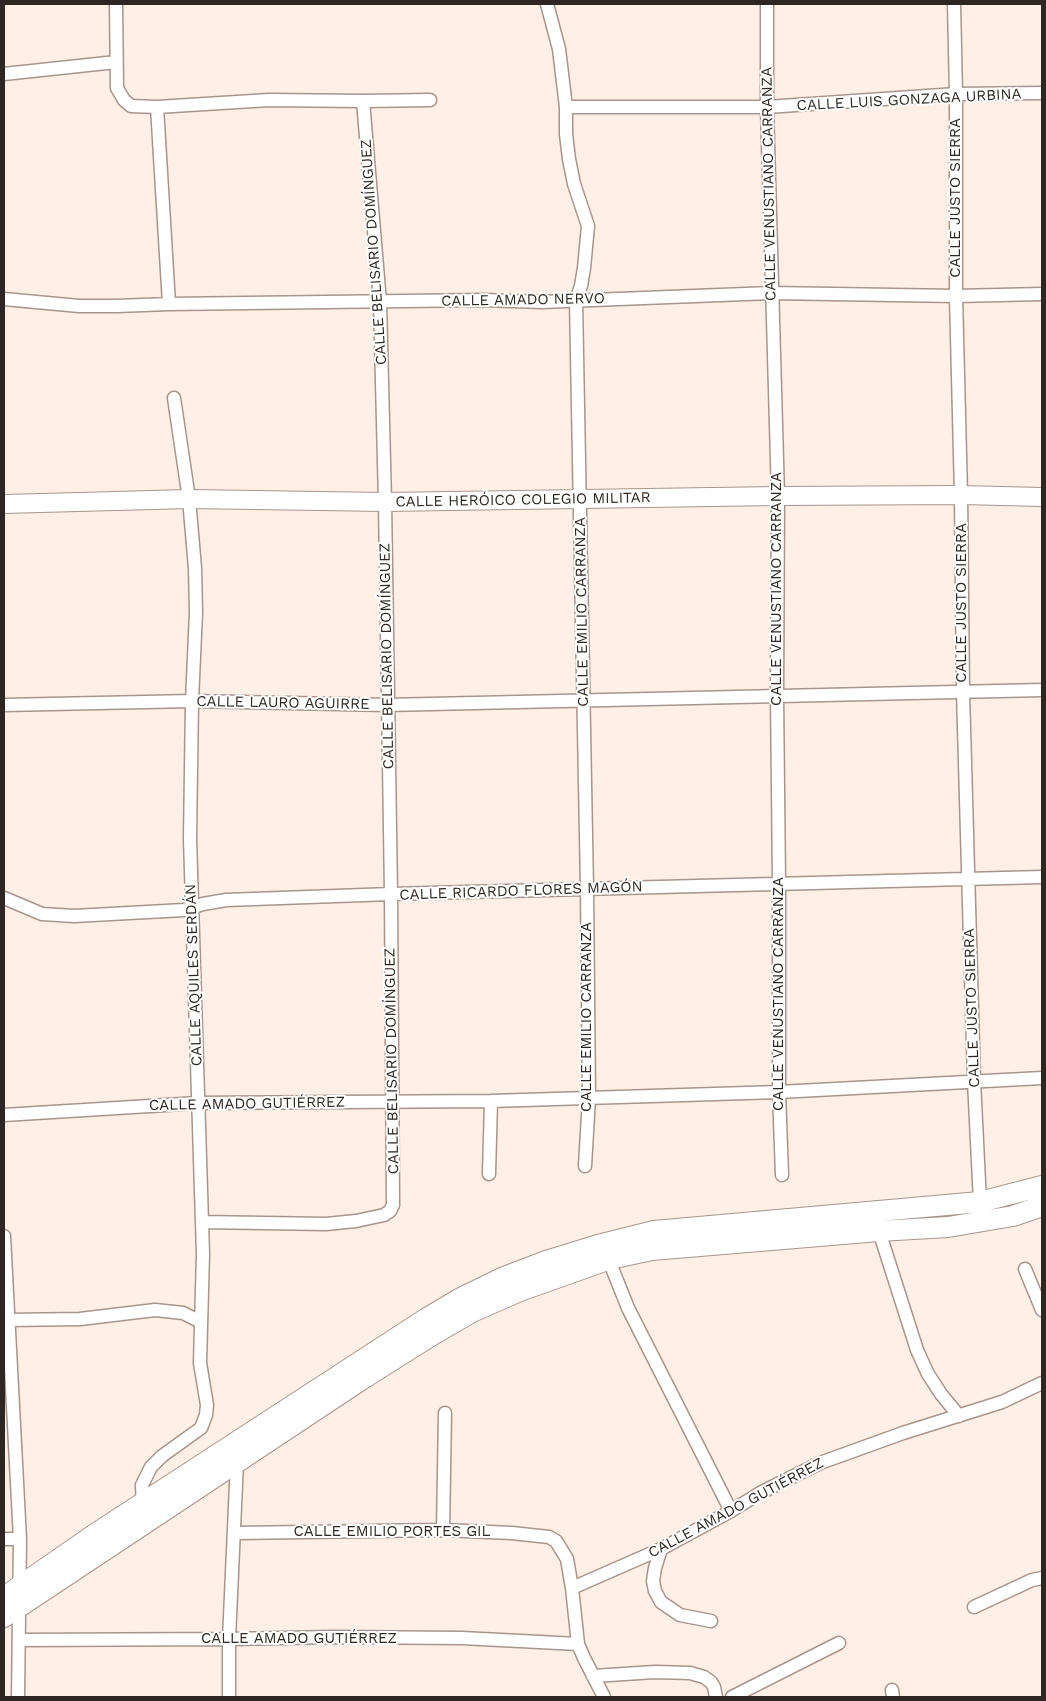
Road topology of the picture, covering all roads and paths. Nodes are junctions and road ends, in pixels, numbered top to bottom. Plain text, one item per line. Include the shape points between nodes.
1 (116, 4) edge
2 (547, 4) edge
3 (767, 4) edge
4 (954, 4) edge
5 (116, 62) junction
6 (4, 74) edge
7 (1042, 93) edge
8 (956, 94) junction
9 (430, 100) dead end
10 (363, 101) junction
11 (157, 107) junction
12 (566, 107) junction
13 (767, 107) junction
14 (771, 293) junction
15 (1042, 294) edge
16 (956, 296) junction
17 (4, 299) edge
18 (576, 300) junction
19 (380, 302) junction
20 (169, 304) junction
21 (174, 398) dead end
22 (961, 494) junction
23 (778, 496) junction
24 (1042, 496) edge
25 (188, 499) junction
26 (579, 499) junction
27 (385, 502) junction
28 (4, 504) edge
29 (1042, 690) edge
30 (963, 692) junction
31 (777, 696) junction
32 (192, 701) junction
33 (585, 701) junction
34 (4, 705) edge
35 (387, 705) junction
36 (1042, 877) edge
37 (968, 879) junction
38 (780, 883) junction
39 (587, 890) junction
40 (391, 894) junction
41 (4, 898) edge
42 (192, 908) junction
43 (1042, 1078) edge
44 (974, 1081) junction
45 (779, 1092) junction
46 (589, 1098) junction
47 (491, 1101) junction
48 (393, 1102) junction
49 (198, 1103) junction
50 (4, 1114) edge
51 (585, 1166) dead end
52 (489, 1174) dead end
53 (782, 1175) dead end
54 (1042, 1186) edge
55 (980, 1202) junction
56 (1042, 1206) edge
57 (202, 1222) junction
58 (879, 1231) junction
59 (4, 1236) edge
60 (609, 1250) junction
61 (1025, 1269) dead end
62 (1042, 1310) edge
63 (8, 1320) junction
64 (201, 1322) junction
65 (1042, 1384) edge
66 (445, 1413) dead end
67 (959, 1416) junction
68 (9, 1438) edge
69 (238, 1462) junction
70 (142, 1503) junction
71 (731, 1511) junction
72 (145, 1524) junction
73 (443, 1530) junction
74 (235, 1533) junction
75 (4, 1539) edge
76 (20, 1539) junction
77 (661, 1549) junction
78 (1042, 1578) edge
79 (20, 1586) junction
80 (572, 1588) junction
81 (974, 1606) dead end
82 (9, 1608) edge
83 (711, 1621) dead end
84 (229, 1639) junction
85 (19, 1640) junction
86 (839, 1643) dead end
87 (578, 1644) junction
88 (593, 1676) junction
89 (18, 1697) edge
90 (229, 1697) edge
91 (604, 1697) edge
92 (716, 1697) edge
93 (732, 1697) edge

1 - 5 street
2 - 12 street, CALLE EMILIO CARRANZA via 559,49
3 - 13 street, CALLE VENUSTIANO CARRANZA
4 - 8 street, CALLE JUSTO SIERRA
5 - 6 street
5 - 11 street via 117,88 124,100 131,106
7 - 8 street, CALLE LUIS GONZAGA URBINA
8 - 13 street, CALLE LUIS GONZAGA URBINA
8 - 16 street, CALLE JUSTO SIERRA
9 - 10 street
10 - 11 street via 269,100
10 - 19 street, CALLE BELISARIO DOMÍNGUEZ
11 - 20 street
12 - 13 street, CALLE LUIS GONZAGA URBINA
12 - 18 street, CALLE EMILIO CARRANZA via 569,159 588,226 584,268
13 - 14 street, CALLE VENUSTIANO CARRANZA
14 - 16 street, CALLE AMADO NERVO
14 - 18 street, CALLE AMADO NERVO
14 - 23 street, CALLE VENUSTIANO CARRANZA
15 - 16 street, CALLE AMADO NERVO
16 - 22 street, CALLE JUSTO SIERRA
17 - 20 street, CALLE AMADO NERVO via 79,306
18 - 19 street, CALLE AMADO NERVO
18 - 26 street, CALLE EMILIO CARRANZA
19 - 20 street, CALLE AMADO NERVO
19 - 27 street, CALLE BELISARIO DOMÍNGUEZ
21 - 25 street, CALLE AQUILES SERDÁN
22 - 23 main road, CALLE HERÓICO COLEGIO MILITAR
22 - 24 main road, CALLE HERÓICO COLEGIO MILITAR
22 - 30 street, CALLE JUSTO SIERRA
23 - 26 main road, CALLE HERÓICO COLEGIO MILITAR
23 - 31 street, CALLE VENUSTIANO CARRANZA
25 - 27 main road, CALLE HERÓICO COLEGIO MILITAR
25 - 28 main road, CALLE HERÓICO COLEGIO MILITAR
25 - 32 street, CALLE AQUILES SERDÁN via 196,612
26 - 27 main road, CALLE HERÓICO COLEGIO MILITAR
26 - 33 street, CALLE EMILIO CARRANZA
27 - 35 street, CALLE BELISARIO DOMÍNGUEZ
29 - 30 street, CALLE LAURO AGUIRRE
30 - 31 street, CALLE LAURO AGUIRRE
30 - 37 street, CALLE JUSTO SIERRA
31 - 33 street, CALLE LAURO AGUIRRE
31 - 38 street, CALLE VENUSTIANO CARRANZA
32 - 34 street, CALLE LAURO AGUIRRE
32 - 35 street, CALLE LAURO AGUIRRE
32 - 42 street, CALLE AQUILES SERDÁN
33 - 35 street, CALLE LAURO AGUIRRE
33 - 39 street, CALLE EMILIO CARRANZA
35 - 40 street, CALLE BELISARIO DOMÍNGUEZ
36 - 37 street, CALLE RICARDO FLORES MAGÓN
37 - 38 street, CALLE RICARDO FLORES MAGÓN
37 - 44 street, CALLE JUSTO SIERRA
38 - 39 street, CALLE RICARDO FLORES MAGÓN
38 - 45 street, CALLE VENUSTIANO CARRANZA
39 - 40 street, CALLE RICARDO FLORES MAGÓN
39 - 46 street, CALLE EMILIO CARRANZA
40 - 42 street, CALLE RICARDO FLORES MAGÓN via 226,900
40 - 48 street, CALLE BELISARIO DOMÍNGUEZ
41 - 42 street, CALLE RICARDO FLORES MAGÓN via 26,909 57,916 169,912
42 - 49 street, CALLE AQUILES SERDÁN
43 - 44 street, CALLE AMADO GUTIÉRREZ
44 - 45 street, CALLE AMADO GUTIÉRREZ
44 - 55 street, CALLE JUSTO SIERRA
45 - 46 street, CALLE AMADO GUTIÉRREZ
45 - 53 street, CALLE VENUSTIANO CARRANZA
46 - 47 street, CALLE AMADO GUTIÉRREZ
46 - 51 street, CALLE EMILIO CARRANZA
47 - 48 street, CALLE AMADO GUTIÉRREZ
47 - 52 street
48 - 49 street, CALLE AMADO GUTIÉRREZ
48 - 57 street, CALLE BELISARIO DOMÍNGUEZ via 394,1198 390,1212 374,1218 326,1224
49 - 50 street, CALLE AMADO GUTIÉRREZ
49 - 57 street, CALLE AQUILES SERDÁN
54 - 55 main road
55 - 60 main road via 654,1231
56 - 58 main road via 1014,1216 957,1226
57 - 64 street, CALLE AQUILES SERDÁN
58 - 60 main road via 681,1246 643,1252
58 - 67 street via 917,1350 928,1374
59 - 63 street
60 - 69 main road via 472,1312 361,1380
60 - 70 main road via 513,1274 459,1299
60 - 71 street via 615,1278 628,1308
61 - 62 street
63 - 64 street via 80,1319 155,1310 183,1312
63 - 68 street
64 - 70 street, CALLE AQUILES SERDÁN via 200,1363 206,1405 204,1424 151,1467 142,1485
65 - 67 street, CALLE AMADO GUTIÉRREZ
66 - 73 street
67 - 71 street, CALLE AMADO GUTIÉRREZ via 820,1463
68 - 76 street
69 - 72 main road
69 - 74 street
70 - 72 street, CALLE AQUILES SERDÁN
70 - 79 main road
71 - 77 street, CALLE AMADO GUTIÉRREZ
72 - 82 main road
73 - 74 street, CALLE EMILIO PORTES GIL
73 - 80 street, CALLE EMILIO PORTES GIL via 549,1537 564,1553
74 - 84 street
75 - 76 street
76 - 79 street
77 - 80 street, CALLE AMADO GUTIÉRREZ
77 - 83 street via 653,1581 661,1602 680,1615
78 - 81 street
79 - 82 main road
80 - 87 street
82 - 85 street
84 - 85 street, CALLE AMADO GUTIÉRREZ
84 - 87 street, CALLE AMADO GUTIÉRREZ via 454,1638
84 - 90 street
85 - 89 street
86 - 93 street
87 - 88 street
88 - 91 street
88 - 92 street via 690,1672 711,1682

